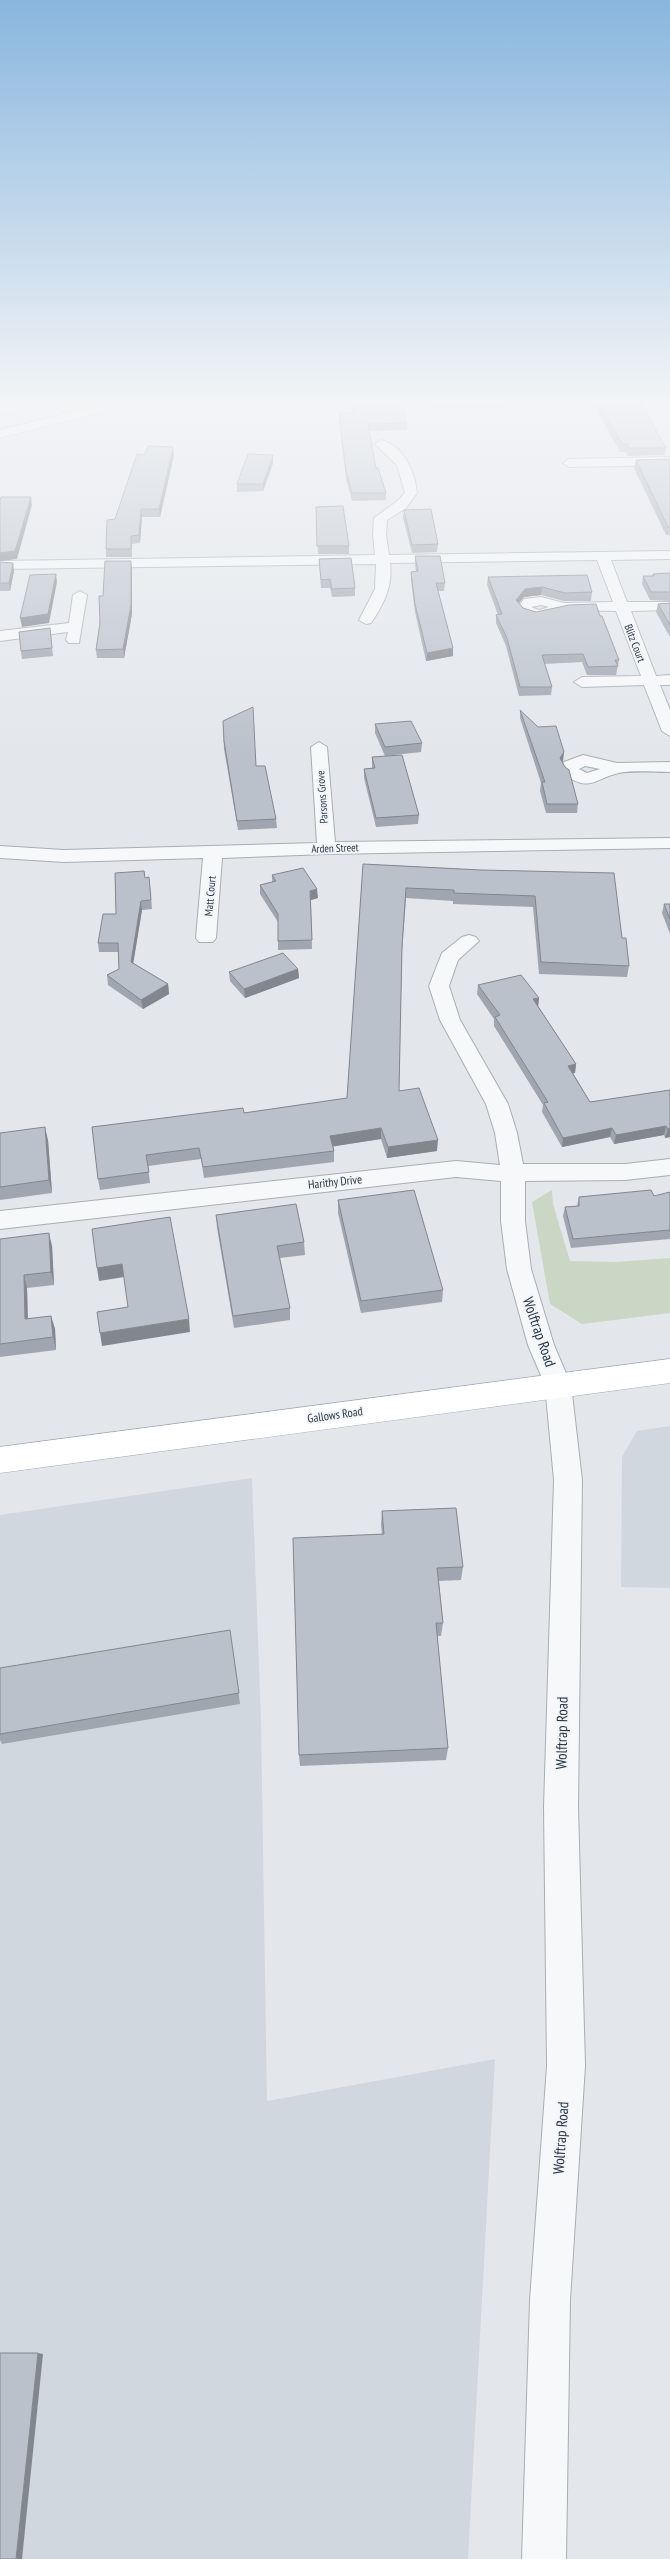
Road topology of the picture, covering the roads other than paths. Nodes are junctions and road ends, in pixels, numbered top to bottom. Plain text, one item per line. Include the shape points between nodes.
1 (383, 516) edge
2 (670, 555) edge
3 (602, 556) junction
4 (382, 560) junction
5 (0, 565) edge
6 (80, 595) dead end
7 (621, 606) junction
8 (670, 606) edge
9 (564, 608) edge
10 (366, 620) dead end
11 (0, 636) edge
12 (649, 680) junction
13 (670, 680) edge
14 (582, 682) dead end
15 (670, 731) edge
16 (319, 747) dead end
17 (670, 767) edge
18 (617, 768) dead end
19 (670, 843) edge
20 (326, 848) junction
21 (0, 852) edge
22 (214, 853) junction
23 (206, 938) dead end
24 (469, 941) dead end
25 (670, 1167) edge
26 (513, 1172) junction
27 (0, 1220) edge
28 (670, 1371) edge
29 (558, 1385) junction
30 (0, 1460) edge
31 (544, 2559) edge

1 - 4 street via 378,529
2 - 3 street
3 - 4 street
3 - 7 street, Blitz Court
4 - 5 street
4 - 10 street via 384,583
6 - 11 street via 75,633 53,631
7 - 8 street, Blitz Court
7 - 9 street, Blitz Court
7 - 12 street, Blitz Court
12 - 13 street, Blitz Court
12 - 14 street, Blitz Court
12 - 15 street, Blitz Court
16 - 20 street, Parsons Grove
17 - 18 street
19 - 20 street, Arden Street
20 - 22 street, Arden Street
21 - 22 street, Arden Street via 64,856
22 - 23 street, Matt Court
24 - 26 street, Wolftrap Road via 448,957 439,986 450,1020 497,1104
25 - 26 street, Harithy Drive via 625,1172
26 - 27 street, Harithy Drive via 456,1169
26 - 29 street, Wolftrap Road via 513,1221 519,1269 541,1345
28 - 29 main road, Gallows Road
29 - 30 main road, Gallows Road
29 - 31 street, Wolftrap Road via 568,1480 561,1807 566,2066 550,2300

